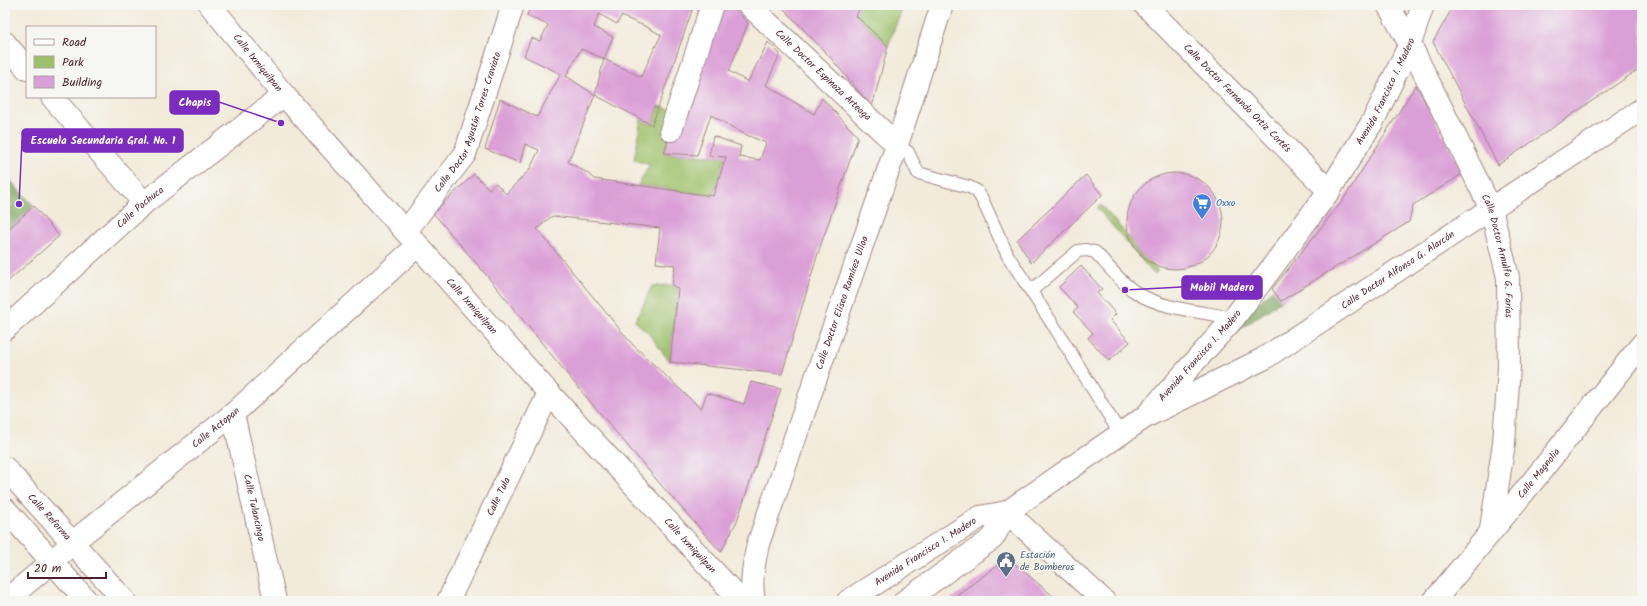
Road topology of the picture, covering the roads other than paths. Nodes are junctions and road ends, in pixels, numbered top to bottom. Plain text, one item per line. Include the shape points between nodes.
1 (210, 5) edge
2 (513, 5) edge
3 (712, 5) edge
4 (749, 5) edge
5 (942, 5) edge
6 (1145, 5) edge
7 (1388, 5) edge
8 (1423, 5) edge
9 (5, 43) edge
10 (1410, 44) junction
11 (26, 68) edge
12 (284, 95) junction
13 (53, 98) edge
14 (1642, 109) edge
15 (671, 130) dead end
16 (897, 145) junction
17 (1329, 191) junction
18 (144, 202) junction
19 (1491, 209) junction
20 (412, 238) junction
21 (1031, 291) junction
22 (1234, 318) junction
23 (5, 329) edge
24 (1642, 344) edge
25 (549, 393) junction
26 (233, 414) junction
27 (1145, 417) junction
28 (1121, 435) junction
29 (5, 468) edge
30 (5, 509) edge
31 (1007, 512) junction
32 (1491, 529) junction
33 (73, 542) junction
34 (52, 562) junction
35 (5, 601) edge
36 (87, 601) edge
37 (125, 601) edge
38 (276, 601) edge
39 (448, 601) edge
40 (741, 601) edge
41 (754, 601) edge
42 (848, 601) edge
43 (905, 601) edge
44 (1104, 601) edge
45 (1434, 601) edge

1 - 12 street, Calle Ixmiquilpan
2 - 20 street, Calle Doctor Agustín Torres Cravioto via 465,154
3 - 15 street
4 - 16 street, Calle Doctor Espinoza Arteaga
5 - 16 street, Calle Doctor Elíseo Ramírez Ulloa
6 - 17 street, Calle Doctor Fernando Ortiz Cortés
7 - 10 street, Calle Doctor Arnulfo G. Farías
8 - 10 street, Avenida Francisco I. Madero
9 - 11 street
10 - 17 street, Avenida Francisco I. Madero via 1373,121
10 - 19 street, Calle Doctor Arnulfo G. Farías
12 - 18 street, Calle Pachuca
12 - 20 street, Calle Ixmiquilpan
13 - 18 street
14 - 19 street, Calle Doctor Alfonso G. Alarcón
16 - 21 lane via 908,152 918,173 977,191 1008,256
16 - 41 street, Calle Doctor Elíseo Ramírez Ulloa via 758,544 753,567
17 - 22 street, Avenida Francisco I. Madero
18 - 23 street, Calle Pachuca
19 - 27 street, Calle Doctor Alfonso G. Alarcón via 1263,359
19 - 32 street, Calle Doctor Arnulfo G. Farías via 1508,277 1509,366 1504,442
20 - 25 street, Calle Ixmiquilpan
20 - 26 street, Calle Actopan
21 - 22 lane via 1078,251 1086,250 1094,252 1133,291 1150,300
21 - 28 lane
22 - 27 street, Avenida Francisco I. Madero
24 - 32 street, Calle Magnolia via 1533,481
25 - 39 street, Calle Tula
25 - 40 street, Calle Ixmiquilpan
26 - 33 street, Calle Actopan
26 - 38 street, Calle Tulancingo
27 - 28 street, Avenida Francisco I. Madero
28 - 31 street, Avenida Francisco I. Madero
29 - 33 street, Calle Reforma
30 - 34 street
31 - 42 street, Avenida Francisco I. Madero via 980,517
31 - 43 street, Avenida Francisco I. Madero via 993,538
31 - 44 street
32 - 45 street, Calle Magnolia
33 - 34 street, Calle Actopan
33 - 37 street, Calle Reforma
34 - 35 street, Calle Actopan
34 - 36 street

